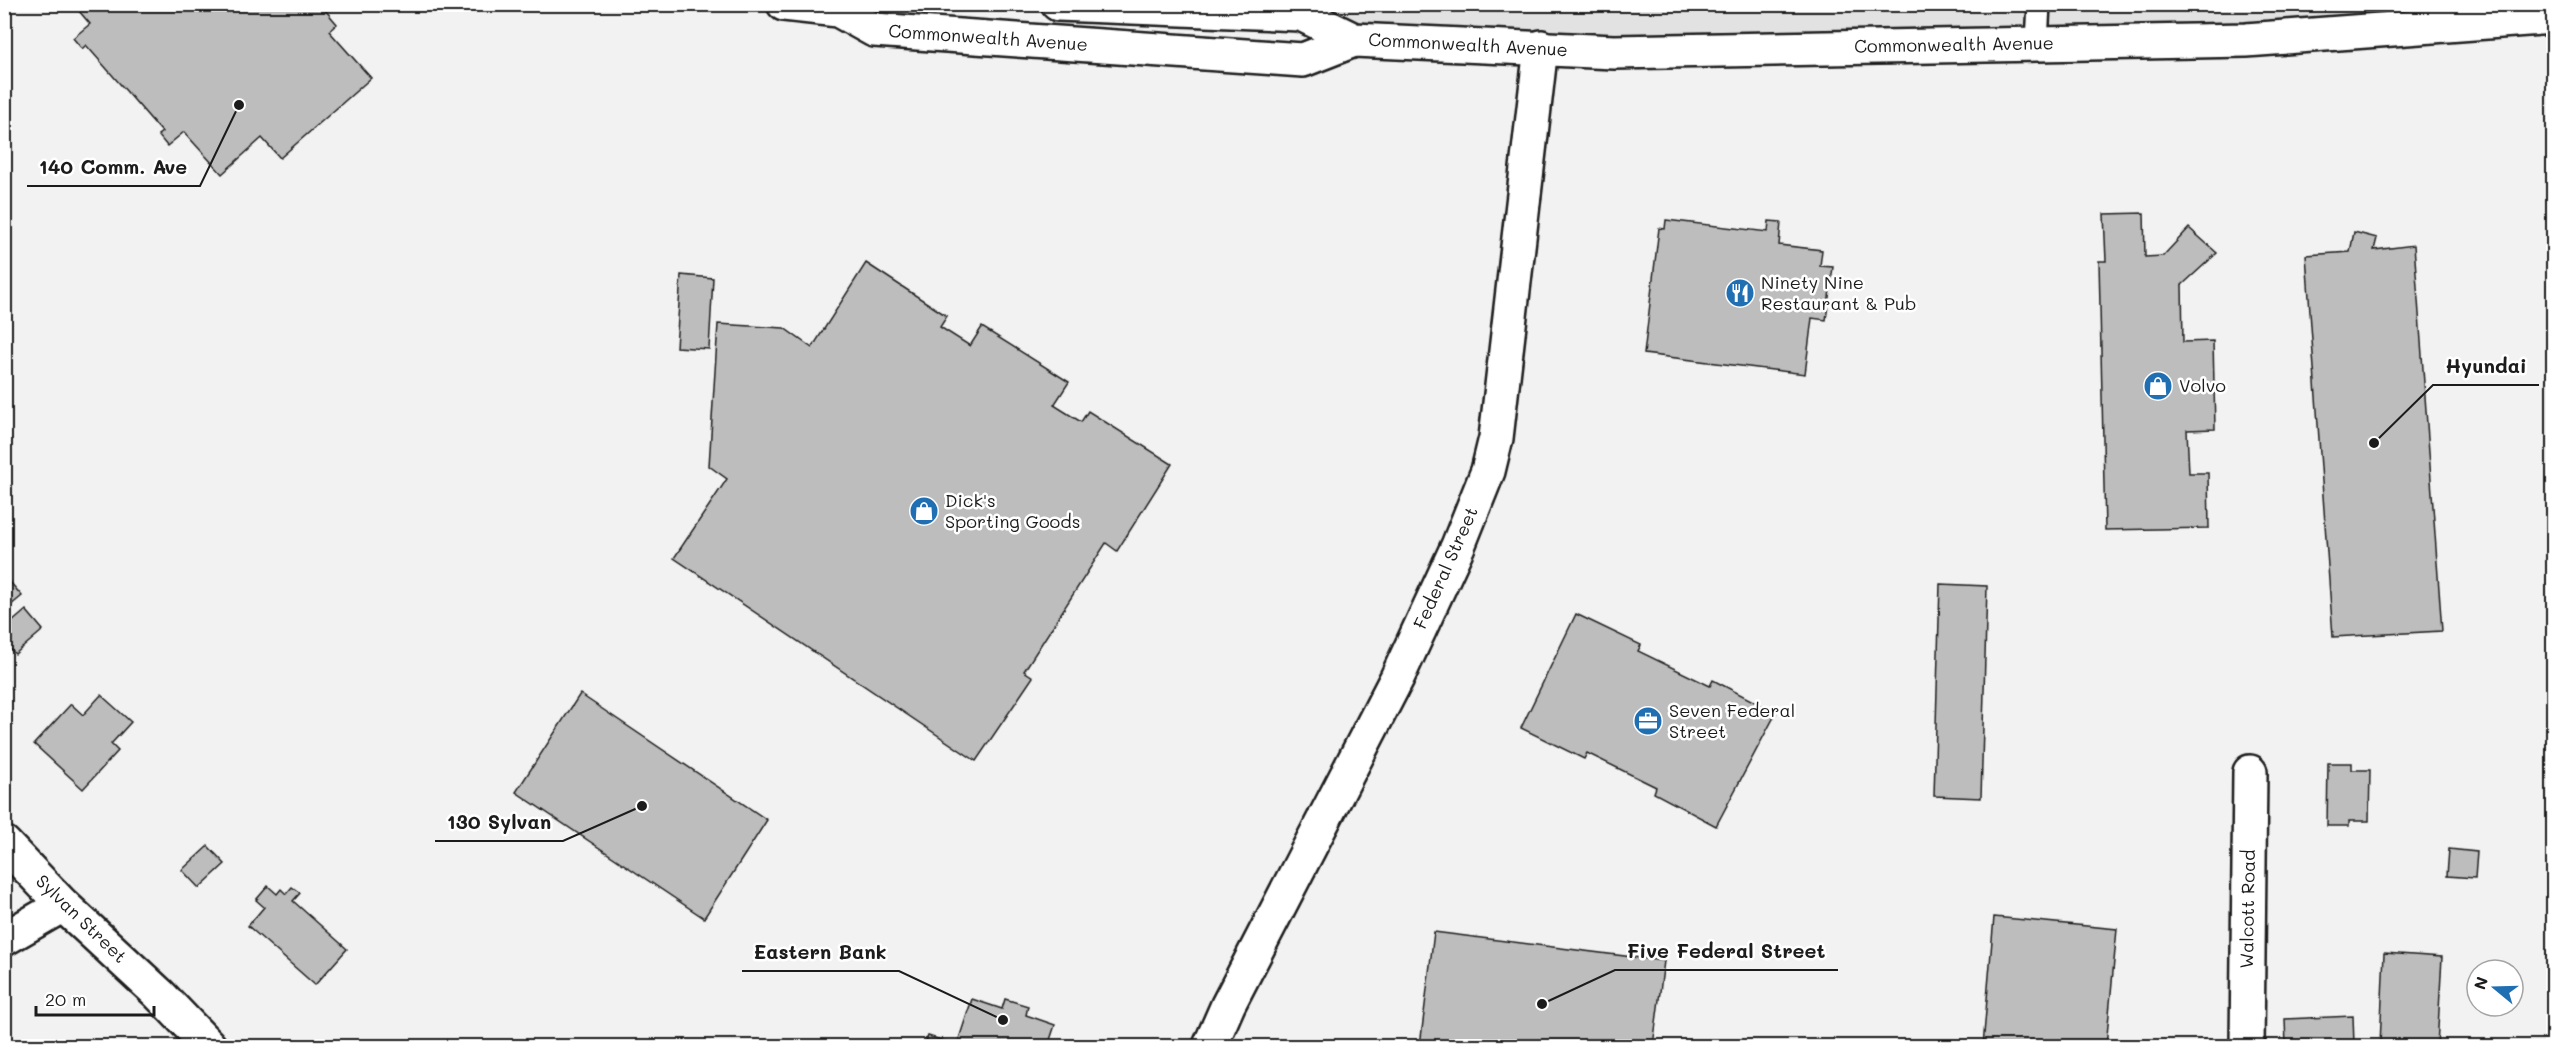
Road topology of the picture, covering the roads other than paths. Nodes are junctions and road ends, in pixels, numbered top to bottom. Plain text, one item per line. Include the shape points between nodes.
1 (783, 4) edge
2 (1058, 4) edge
3 (2039, 4) edge
4 (844, 8) edge
5 (2553, 17) edge
6 (1354, 40) junction
7 (2037, 42) junction
8 (1541, 47) junction
9 (2250, 772) dead end
10 (4, 843) edge
11 (63, 905) junction
12 (4, 939) edge
13 (209, 1047) edge
14 (1210, 1047) edge
15 (2247, 1047) edge

1 - 4 street, Commonwealth Avenue
2 - 6 street, Commonwealth Avenue via 1301,14
3 - 7 lane
4 - 6 street, Commonwealth Avenue via 874,30 1303,60
5 - 7 street, Commonwealth Avenue via 2246,40
6 - 8 street, Commonwealth Avenue
7 - 8 street, Commonwealth Avenue via 1614,52
8 - 14 street, Federal Street via 1496,438 1488,471 1397,678
9 - 15 street, Walcott Road
10 - 11 street, Sylvan Street
11 - 12 street
11 - 13 street, Sylvan Street via 159,994

